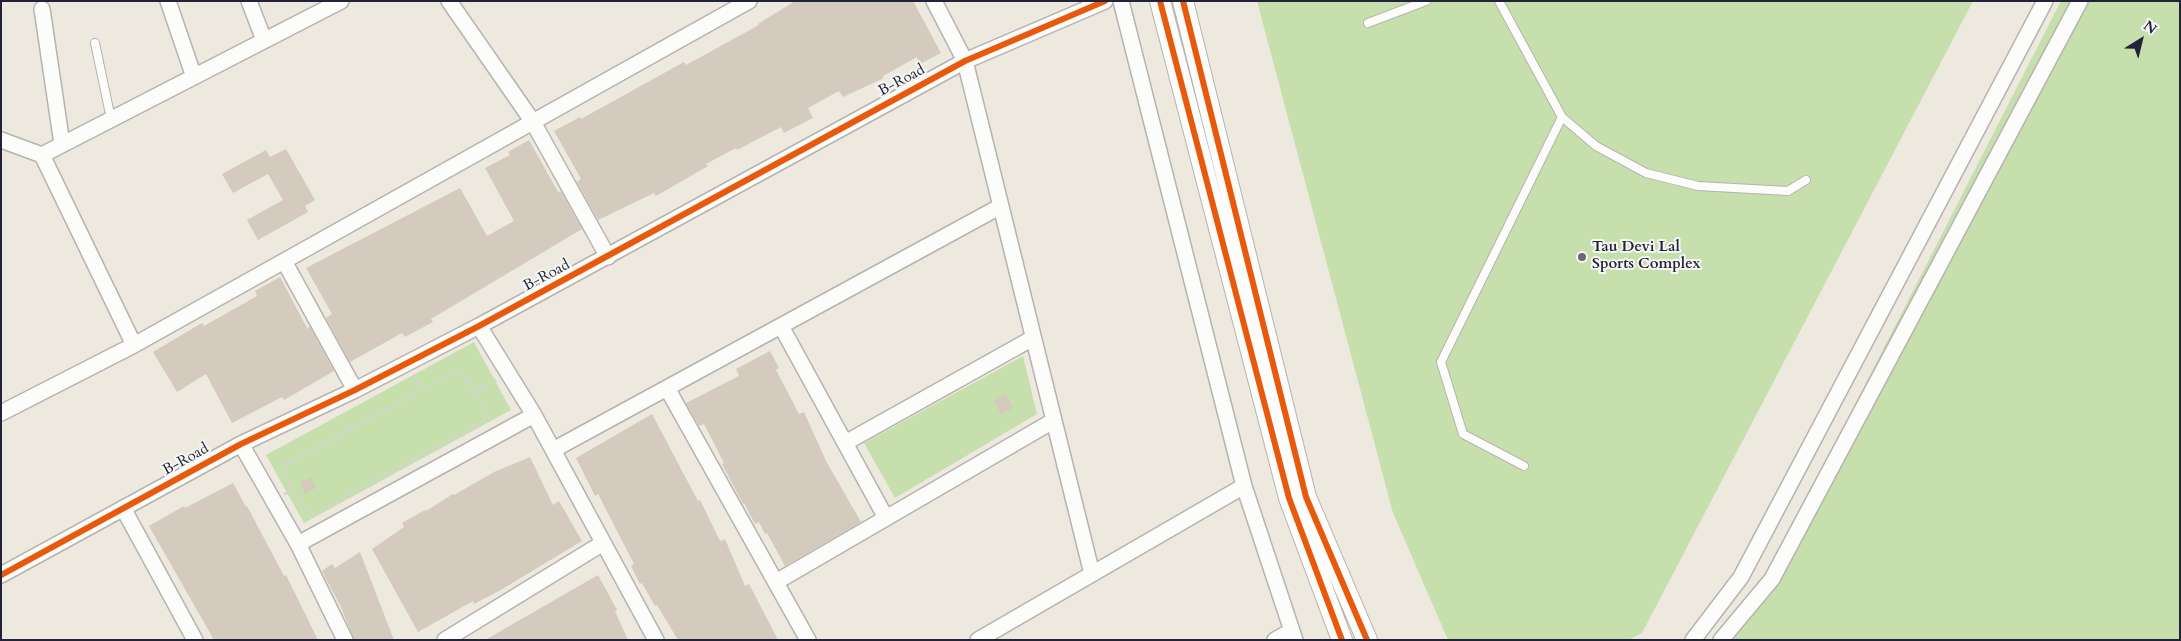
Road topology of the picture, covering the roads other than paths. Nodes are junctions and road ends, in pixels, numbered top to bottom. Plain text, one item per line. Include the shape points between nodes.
1 (168, 1) edge
2 (249, 1) edge
3 (341, 1) edge
4 (449, 1) edge
5 (749, 1) edge
6 (934, 1) edge
7 (1105, 1) edge
8 (1121, 1) edge
9 (1160, 1) edge
10 (1182, 1) edge
11 (1426, 1) edge
12 (1499, 1) edge
13 (2045, 1) edge
14 (2080, 1) edge
15 (42, 9) dead end
16 (1368, 23) dead end
17 (264, 40) junction
18 (95, 43) dead end
19 (965, 61) junction
20 (194, 77) junction
21 (1562, 117) junction
22 (111, 119) junction
23 (533, 122) junction
24 (1, 140) edge
25 (62, 144) junction
26 (42, 155) junction
27 (1806, 180) dead end
28 (1001, 206) junction
29 (608, 257) junction
30 (284, 261) junction
31 (479, 326) junction
32 (781, 326) junction
33 (1033, 338) junction
34 (134, 345) junction
35 (667, 388) junction
36 (356, 390) junction
37 (1, 414) edge
38 (534, 416) junction
39 (1054, 421) junction
40 (845, 443) junction
41 (240, 444) junction
42 (553, 450) junction
43 (1524, 466) dead end
44 (1244, 486) junction
45 (124, 508) junction
46 (886, 518) junction
47 (603, 543) junction
48 (298, 544) junction
49 (2, 573) edge
50 (1092, 574) junction
51 (776, 582) junction
52 (1293, 635) edge
53 (195, 640) edge
54 (345, 640) edge
55 (444, 640) edge
56 (656, 640) edge
57 (808, 640) edge
58 (978, 640) edge
59 (1274, 640) edge
60 (1342, 640) edge
61 (1367, 640) edge
62 (1693, 640) edge
63 (1721, 640) edge

1 - 20 street
2 - 17 street
3 - 17 street
4 - 23 street
5 - 23 street
6 - 19 street
7 - 19 street, B-Road
8 - 44 street
9 - 60 street via 1289,498
10 - 61 street via 1306,497
11 - 16 lane
12 - 21 lane
13 - 62 street via 1741,577
14 - 63 street via 1772,579
15 - 25 street
17 - 20 street
18 - 22 lane
19 - 28 street
19 - 29 street, B-Road
20 - 22 street
21 - 27 lane via 1596,146 1646,173 1698,186 1788,191
21 - 43 lane via 1441,362 1463,434
22 - 25 street
23 - 29 street
23 - 30 street
24 - 26 street
25 - 26 street
26 - 34 street
28 - 32 street
28 - 33 street
29 - 31 street, B-Road
30 - 34 street
30 - 36 street
31 - 36 street, B-Road
31 - 38 street
32 - 35 street
32 - 40 street
33 - 39 street
33 - 40 street
34 - 37 street
35 - 42 street
35 - 51 street
36 - 41 street, B-Road
38 - 42 street
38 - 48 street
39 - 46 street
39 - 50 street
40 - 46 street
41 - 45 street, B-Road
41 - 48 street
42 - 47 street
44 - 50 street
44 - 52 street
45 - 49 street, B-Road
45 - 53 street
46 - 51 street
47 - 55 street
47 - 56 street
48 - 54 street
50 - 58 street
51 - 57 street
52 - 59 street

